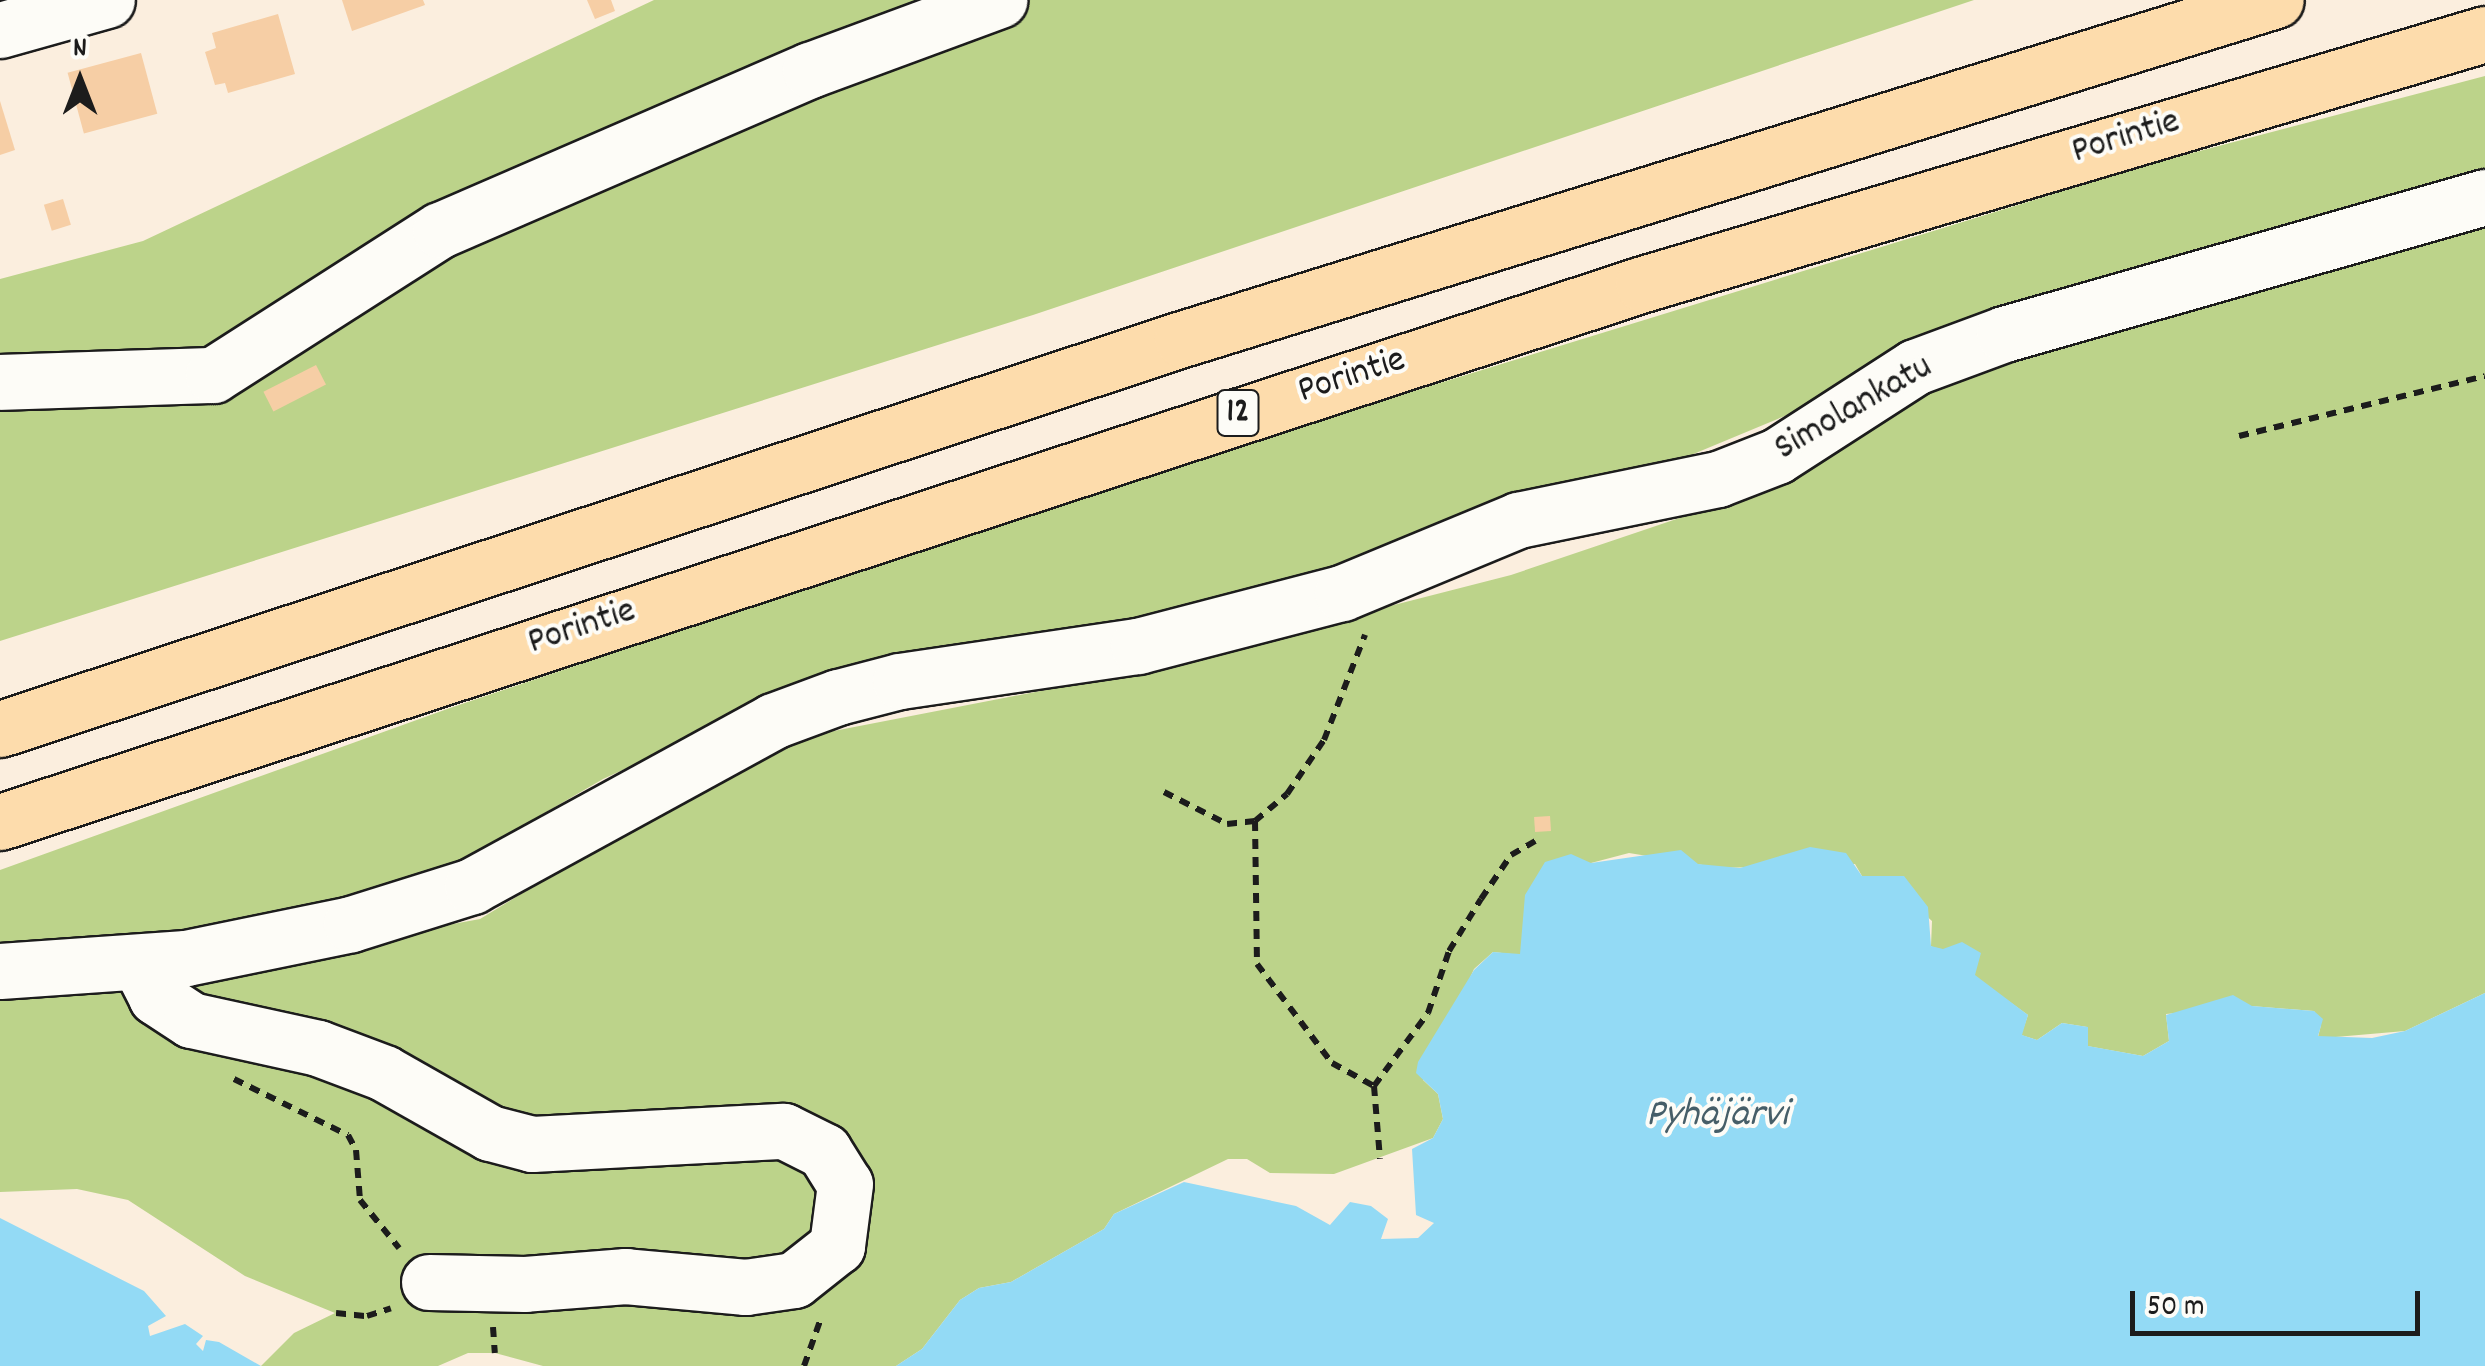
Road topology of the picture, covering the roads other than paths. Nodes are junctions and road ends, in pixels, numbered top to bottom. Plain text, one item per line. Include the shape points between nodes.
1 (107, 0) edge
2 (998, 0) edge
3 (2140, 0) edge
4 (2276, 0) edge
5 (0, 30) edge
6 (2485, 34) edge
7 (1847, 128) junction
8 (2485, 197) edge
9 (0, 382) edge
10 (0, 729) edge
11 (0, 822) edge
12 (140, 965) junction
13 (0, 971) edge
14 (430, 1282) road end

1 - 5 street
2 - 9 street via 810,70 440,230 213,375
3 - 7 highway
4 - 7 highway, 12
6 - 11 highway, Porintie / 12 via 1605,296
7 - 10 highway, 12 via 578,534
8 - 12 street, Simolankatu via 2004,334 1916,367 1777,456 1718,480 1518,520 1354,612 900,680 838,697 774,721 472,886 351,924
12 - 13 street, Simolankatu
12 - 14 street via 156,996 192,1020 367,1066 490,1133 532,1144 784,1131 824,1151 844,1184 836,1246 794,1280 746,1288 626,1276

